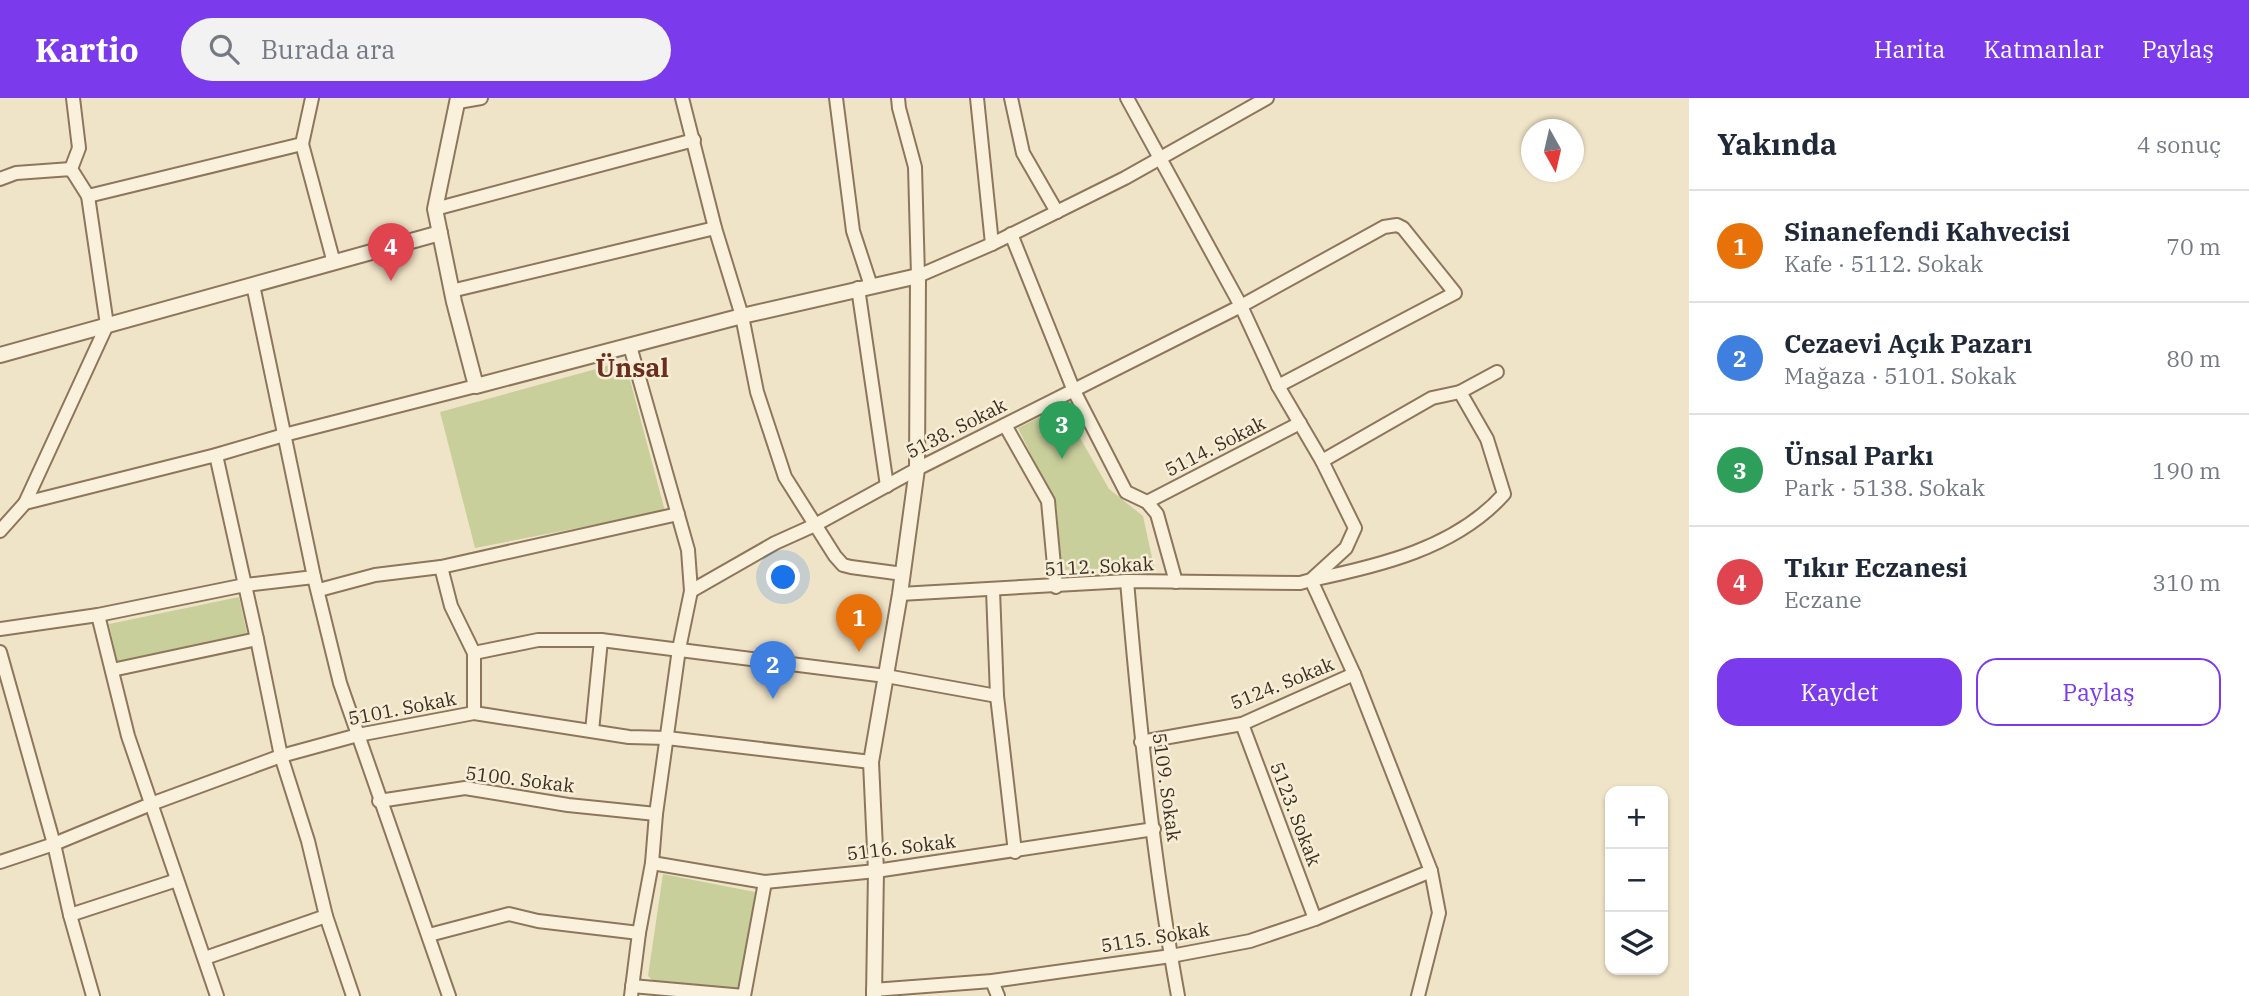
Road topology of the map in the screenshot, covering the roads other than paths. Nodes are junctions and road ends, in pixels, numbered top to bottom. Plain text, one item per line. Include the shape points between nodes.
1 (73, 98) edge
2 (312, 98) edge
3 (481, 98) edge
4 (682, 98) edge
5 (836, 98) edge
6 (898, 98) edge
7 (977, 98) edge
8 (1011, 98) edge
9 (1127, 98) edge
10 (1268, 98) edge
11 (458, 100) edge
12 (694, 140) junction
13 (302, 144) junction
14 (1161, 158) junction
15 (71, 169) junction
16 (0, 178) edge
17 (88, 196) junction
18 (435, 209) junction
19 (1057, 212) junction
20 (715, 228) junction
21 (440, 233) junction
22 (1011, 234) junction
23 (992, 244) junction
24 (334, 262) junction
25 (918, 276) junction
26 (253, 285) junction
27 (864, 287) junction
28 (451, 291) junction
29 (1241, 306) junction
30 (742, 316) junction
31 (107, 326) junction
32 (630, 346) junction
33 (0, 355) edge
34 (1497, 372) dead end
35 (476, 386) junction
36 (1278, 386) junction
37 (1074, 391) junction
38 (1460, 392) junction
39 (1300, 423) junction
40 (1005, 425) junction
41 (284, 435) junction
42 (216, 455) junction
43 (1322, 461) junction
44 (917, 469) junction
45 (887, 486) junction
46 (1147, 502) junction
47 (25, 503) junction
48 (678, 514) junction
49 (815, 524) junction
50 (0, 531) edge
51 (440, 567) junction
52 (903, 574) junction
53 (314, 577) junction
54 (1127, 581) junction
55 (1305, 581) junction
56 (1176, 582) junction
57 (245, 584) junction
58 (1056, 587) junction
59 (319, 590) junction
60 (993, 590) junction
61 (691, 592) junction
62 (900, 594) junction
63 (98, 615) junction
64 (0, 629) edge
65 (257, 639) junction
66 (601, 640) junction
67 (678, 649) junction
68 (0, 652) edge
69 (474, 653) junction
70 (111, 670) junction
71 (1354, 674) junction
72 (886, 676) junction
73 (998, 696) junction
74 (474, 713) junction
75 (1242, 723) junction
76 (592, 731) junction
77 (358, 735) junction
78 (667, 738) junction
79 (1141, 742) junction
80 (281, 756) junction
81 (871, 762) junction
82 (379, 801) junction
83 (151, 804) junction
84 (656, 814) junction
85 (1154, 829) junction
86 (54, 844) junction
87 (1015, 852) junction
88 (0, 862) edge
89 (652, 863) junction
90 (876, 871) junction
91 (1431, 871) junction
92 (177, 880) junction
93 (765, 882) junction
94 (70, 915) junction
95 (326, 916) junction
96 (1315, 919) junction
97 (639, 933) junction
98 (429, 935) junction
99 (1171, 956) junction
100 (205, 958) junction
101 (992, 981) junction
102 (631, 991) edge
103 (873, 993) edge
104 (93, 996) edge
105 (217, 996) edge
106 (353, 996) edge
107 (449, 996) edge
108 (998, 996) edge
109 (1178, 996) edge
110 (1418, 996) edge

1 - 15 street via 79,148
2 - 13 street
3 - 11 street
4 - 12 street
5 - 27 street
6 - 25 street via 915,167
7 - 23 street
8 - 19 street via 1024,153
9 - 14 street
10 - 14 street
11 - 18 street
12 - 18 street
12 - 20 street
13 - 17 street
13 - 24 street
14 - 19 street
14 - 29 street
15 - 16 street
15 - 17 street
17 - 31 street
18 - 21 street
19 - 22 street
20 - 28 street
20 - 30 street
21 - 24 street
21 - 28 street
22 - 23 street
22 - 37 street
23 - 25 street
24 - 26 street
25 - 27 street
25 - 44 street
26 - 31 street
26 - 41 street
27 - 30 street
27 - 45 street
28 - 35 street
29 - 36 street
29 - 36 street, 5138. Sokak via 1384,227 1397,225 1455,293
29 - 37 street, 5138. Sokak
30 - 32 street
30 - 49 street via 757,392 785,477
31 - 33 street
31 - 47 street
32 - 35 street
32 - 48 street
34 - 38 street
35 - 41 street
36 - 39 street
37 - 40 street, 5138. Sokak
37 - 46 street via 1126,492
38 - 43 street via 1432,398
38 - 55 street, 5112. Sokak via 1488,439 1504,494 1488,513 1462,530 1406,555
39 - 43 street
39 - 46 street, 5114. Sokak
40 - 44 street, 5138. Sokak
40 - 58 street via 1048,501
41 - 42 street
41 - 53 street
42 - 47 street
42 - 57 street
43 - 55 street via 1355,528 1346,548
44 - 45 street, 5138. Sokak
44 - 52 street
45 - 49 street, 5138. Sokak
46 - 56 street via 1157,514
47 - 50 street
48 - 51 street
48 - 61 street via 688,550
49 - 52 street via 844,565
49 - 61 street, 5138. Sokak
51 - 59 street via 375,575
51 - 69 street via 451,606
52 - 62 street
53 - 57 street
53 - 59 street
54 - 56 street, 5112. Sokak
54 - 58 street, 5112. Sokak
54 - 79 street, 5109. Sokak
55 - 56 street, 5112. Sokak
55 - 71 street
57 - 63 street
57 - 65 street
58 - 60 street, 5112. Sokak
59 - 77 street via 340,683
60 - 62 street, 5112. Sokak
60 - 73 street
61 - 67 street
62 - 72 street
63 - 64 street
63 - 70 street
65 - 70 street
65 - 80 street
66 - 67 street
66 - 69 street via 538,640
66 - 76 street
67 - 72 street
67 - 78 street
68 - 86 street
69 - 74 street
70 - 83 street
71 - 75 street, 5124. Sokak
71 - 91 street
72 - 73 street
72 - 81 street
73 - 87 street
74 - 76 street, 5101. Sokak
74 - 77 street, 5101. Sokak
75 - 79 street, 5124. Sokak
75 - 96 street, 5123. Sokak
76 - 78 street, 5101. Sokak
77 - 80 street, 5101. Sokak
77 - 82 street
78 - 81 street, 5101. Sokak
78 - 84 street
79 - 85 street, 5109. Sokak
80 - 83 street, 5101. Sokak
80 - 95 street
81 - 90 street
82 - 84 street, 5100. Sokak via 465,788
82 - 98 street
83 - 86 street, 5101. Sokak
83 - 92 street
84 - 89 street
85 - 87 street, 5116. Sokak
85 - 99 street, 5109. Sokak
86 - 88 street, 5101. Sokak
86 - 94 street
87 - 90 street, 5116. Sokak
89 - 93 street, 5116. Sokak
89 - 97 street
90 - 93 street, 5116. Sokak
90 - 103 street
91 - 96 street, 5115. Sokak
91 - 110 street via 1439,913
92 - 94 street
92 - 100 street
93 - 102 street via 744,996
94 - 104 street
95 - 100 street
95 - 106 street
96 - 99 street, 5115. Sokak via 1250,942
97 - 98 street via 509,914
97 - 102 street
98 - 107 street
99 - 101 street, 5115. Sokak
99 - 109 street, 5109. Sokak
100 - 105 street
101 - 103 street, 5115. Sokak
101 - 108 street

